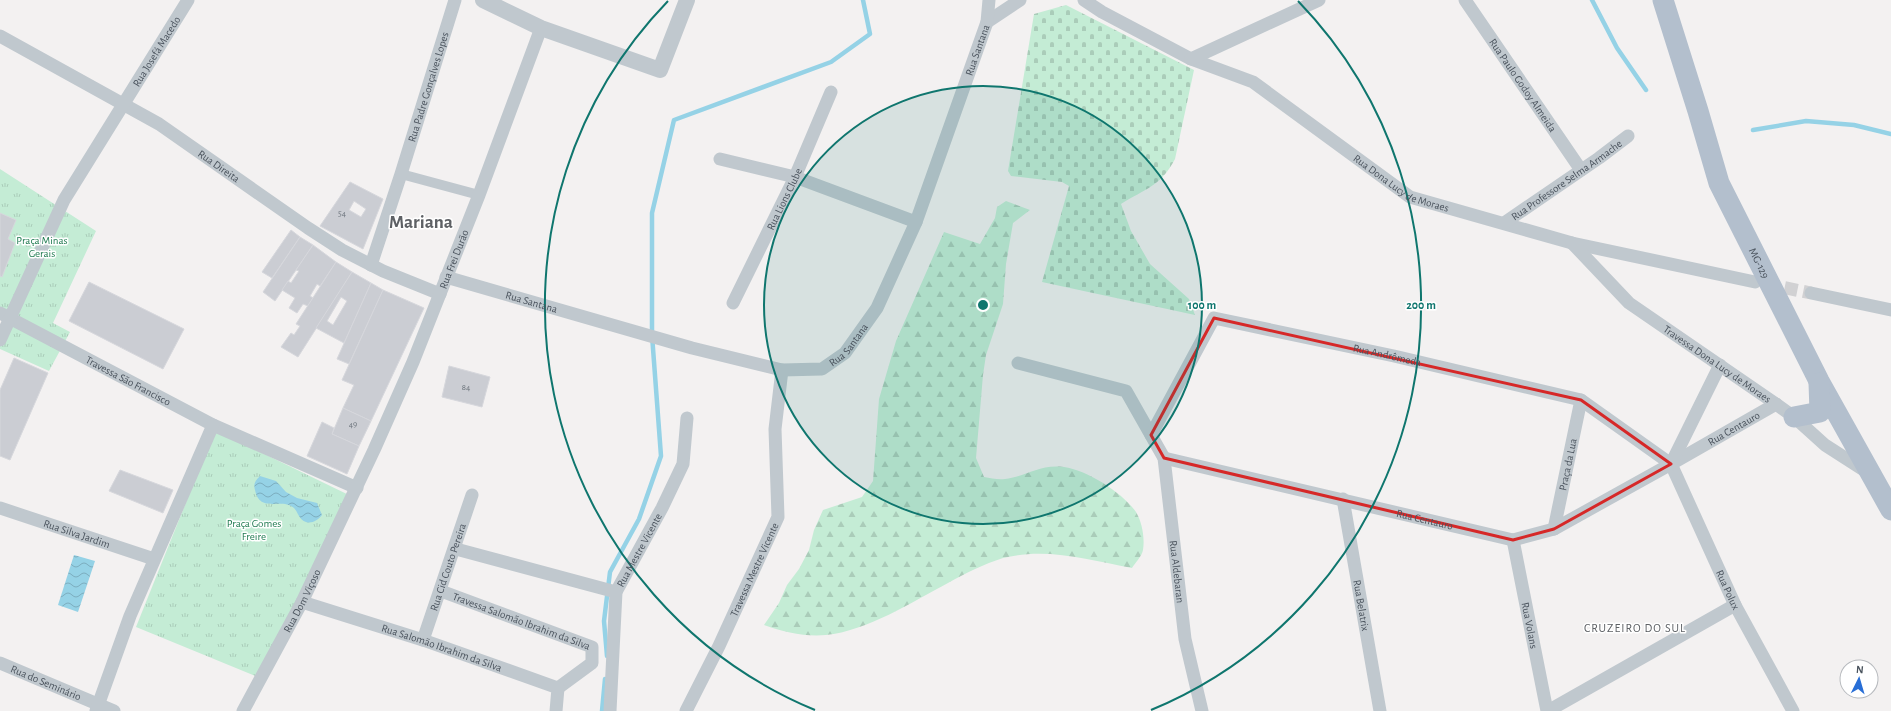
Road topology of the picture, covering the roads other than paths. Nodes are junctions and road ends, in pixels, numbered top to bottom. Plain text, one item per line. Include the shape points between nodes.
1 (188, 0) edge
2 (455, 0) edge
3 (483, 0) edge
4 (687, 0) edge
5 (989, 0) edge
6 (1020, 0) edge
7 (1084, 0) edge
8 (1319, 0) edge
9 (1465, 0) edge
10 (1663, 0) edge
11 (1102, 6) edge
12 (988, 22) junction
13 (542, 28) junction
14 (0, 36) edge
15 (1191, 59) junction
16 (831, 92) dead end
17 (123, 102) junction
18 (1628, 136) dead end
19 (720, 159) dead end
20 (1581, 170) junction
21 (401, 174) junction
22 (795, 177) junction
23 (479, 195) junction
24 (916, 222) junction
25 (1504, 223) junction
26 (1572, 243) junction
27 (371, 265) junction
28 (446, 277) junction
29 (1755, 282) tunnel mouth
30 (1811, 293) tunnel mouth
31 (440, 294) junction
32 (733, 303) dead end
33 (1891, 310) edge
34 (5, 316) edge
35 (0, 340) edge
36 (1018, 363) dead end
37 (1720, 365) junction
38 (782, 370) junction
39 (1819, 381) junction
40 (1582, 400) junction
41 (1776, 404) junction
42 (1794, 417) junction
43 (687, 418) dead end
44 (213, 425) junction
45 (1151, 434) junction
46 (1164, 458) junction
47 (1672, 464) junction
48 (1872, 475) junction
49 (356, 488) junction
50 (472, 495) dead end
51 (1343, 500) junction
52 (0, 508) edge
53 (1891, 510) edge
54 (1554, 529) junction
55 (1513, 540) junction
56 (456, 549) junction
57 (154, 559) junction
58 (441, 591) junction
59 (616, 592) junction
60 (302, 602) junction
61 (1735, 605) junction
62 (423, 640) junction
63 (0, 662) edge
64 (558, 688) junction
65 (98, 708) edge
66 (1790, 710) edge
67 (114, 711) edge
68 (243, 711) edge
69 (556, 711) edge
70 (610, 711) edge
71 (686, 711) edge
72 (1202, 711) edge
73 (1380, 711) edge
74 (1548, 711) edge

1 - 17 street, Rua Josefá Macedo
2 - 21 street, Rua Padre Gonçalves Lopes
3 - 13 street
4 - 13 street via 660,70
5 - 12 street, Rua Santana
6 - 12 street
7 - 11 street, Rua Dona Lucy de Moraes
8 - 15 street
9 - 20 street, Rua Paulo Godoy Almeida
10 - 39 main road, MG-129 / MG-129 via 1719,184
11 - 15 street, Rua Dona Lucy de Moraes
12 - 24 street, Rua Santana
13 - 23 street, Rua Frei Durão
14 - 17 street, Rua Direita
15 - 25 street, Rua Dona Lucy de Moraes via 1252,82 1410,197
16 - 22 street, Rua Lions Clube
17 - 27 street, Rua Direita via 173,133 308,228
17 - 34 street, Rua Josefá Macedo via 64,200
18 - 20 street, Rua Professore Selma Armache
19 - 22 street
20 - 25 street, Rua Professore Selma Armache
21 - 23 street
21 - 27 street, Rua Padre Gonçalves Lopes
22 - 24 street
22 - 32 street, Rua Lions Clube
23 - 28 street, Rua Frei Durão
24 - 38 street, Rua Santana via 877,308 844,353 822,369
25 - 26 street, Rua Dona Lucy de Moraes
26 - 29 street, Rua Dona Lucy de Moraes
26 - 37 street, Travessa Dona Lucy de Moraes via 1628,303
27 - 31 street, Rua Direita
28 - 31 street, Rua Frei Durão
28 - 38 street, Rua Santana via 692,348
30 - 33 street
31 - 49 street, Rua Frei Durão via 413,362
34 - 35 street
34 - 44 street, Travessa São Francisco
36 - 45 street, Rua Aldebaran via 1126,391
37 - 41 street, Travessa Dona Lucy de Moraes
37 - 47 street
38 - 71 street, Travessa Mestre Vicente via 775,429 778,517
39 - 42 main road via 1820,412
39 - 48 main road, MG-129 / MG-129
40 - 45 street, Rua Andrômeda via 1394,356 1214,318
40 - 47 street, Rua Andrômeda
40 - 54 street, Praça da Lua
41 - 42 street, Travessa Dona Lucy de Moraes
41 - 47 street, Rua Centauro
42 - 48 street, Travessa Dona Lucy de Moraes via 1824,445
43 - 59 street, Rua Mestre Vicente via 683,464
44 - 49 street
44 - 57 street
45 - 46 street, Rua Aldebaran
46 - 51 street, Rua Centauro
46 - 72 street, Rua Aldebaran via 1185,639
47 - 54 street, Rua Centauro
47 - 61 street, Rua Polux
48 - 53 main road, MG-129 / MG-129
49 - 60 street, Rua Dom Viçoso
50 - 56 street, Rua Cid Couto Pereira
51 - 55 street, Rua Centauro
51 - 73 street, Rua Belatrix
52 - 57 street, Rua Silva Jardim
54 - 55 street, Rua Centauro
55 - 74 street, Rua Volans
56 - 58 street, Rua Cid Couto Pereira
56 - 59 street
57 - 65 street via 130,616
58 - 62 street, Rua Cid Couto Pereira
58 - 64 street, Travessa Salomão Ibrahim da Silva via 592,647 592,663
59 - 70 street, Rua Mestre Vicente
60 - 62 street, Rua Salomão Ibrahim da Silva
60 - 68 street, Rua Dom Viçoso
61 - 66 street, Rua Polux
61 - 74 street
62 - 64 street, Rua Salomão Ibrahim da Silva
63 - 65 street, Rua do Seminário
64 - 69 street
65 - 67 street, Rua do Seminário

